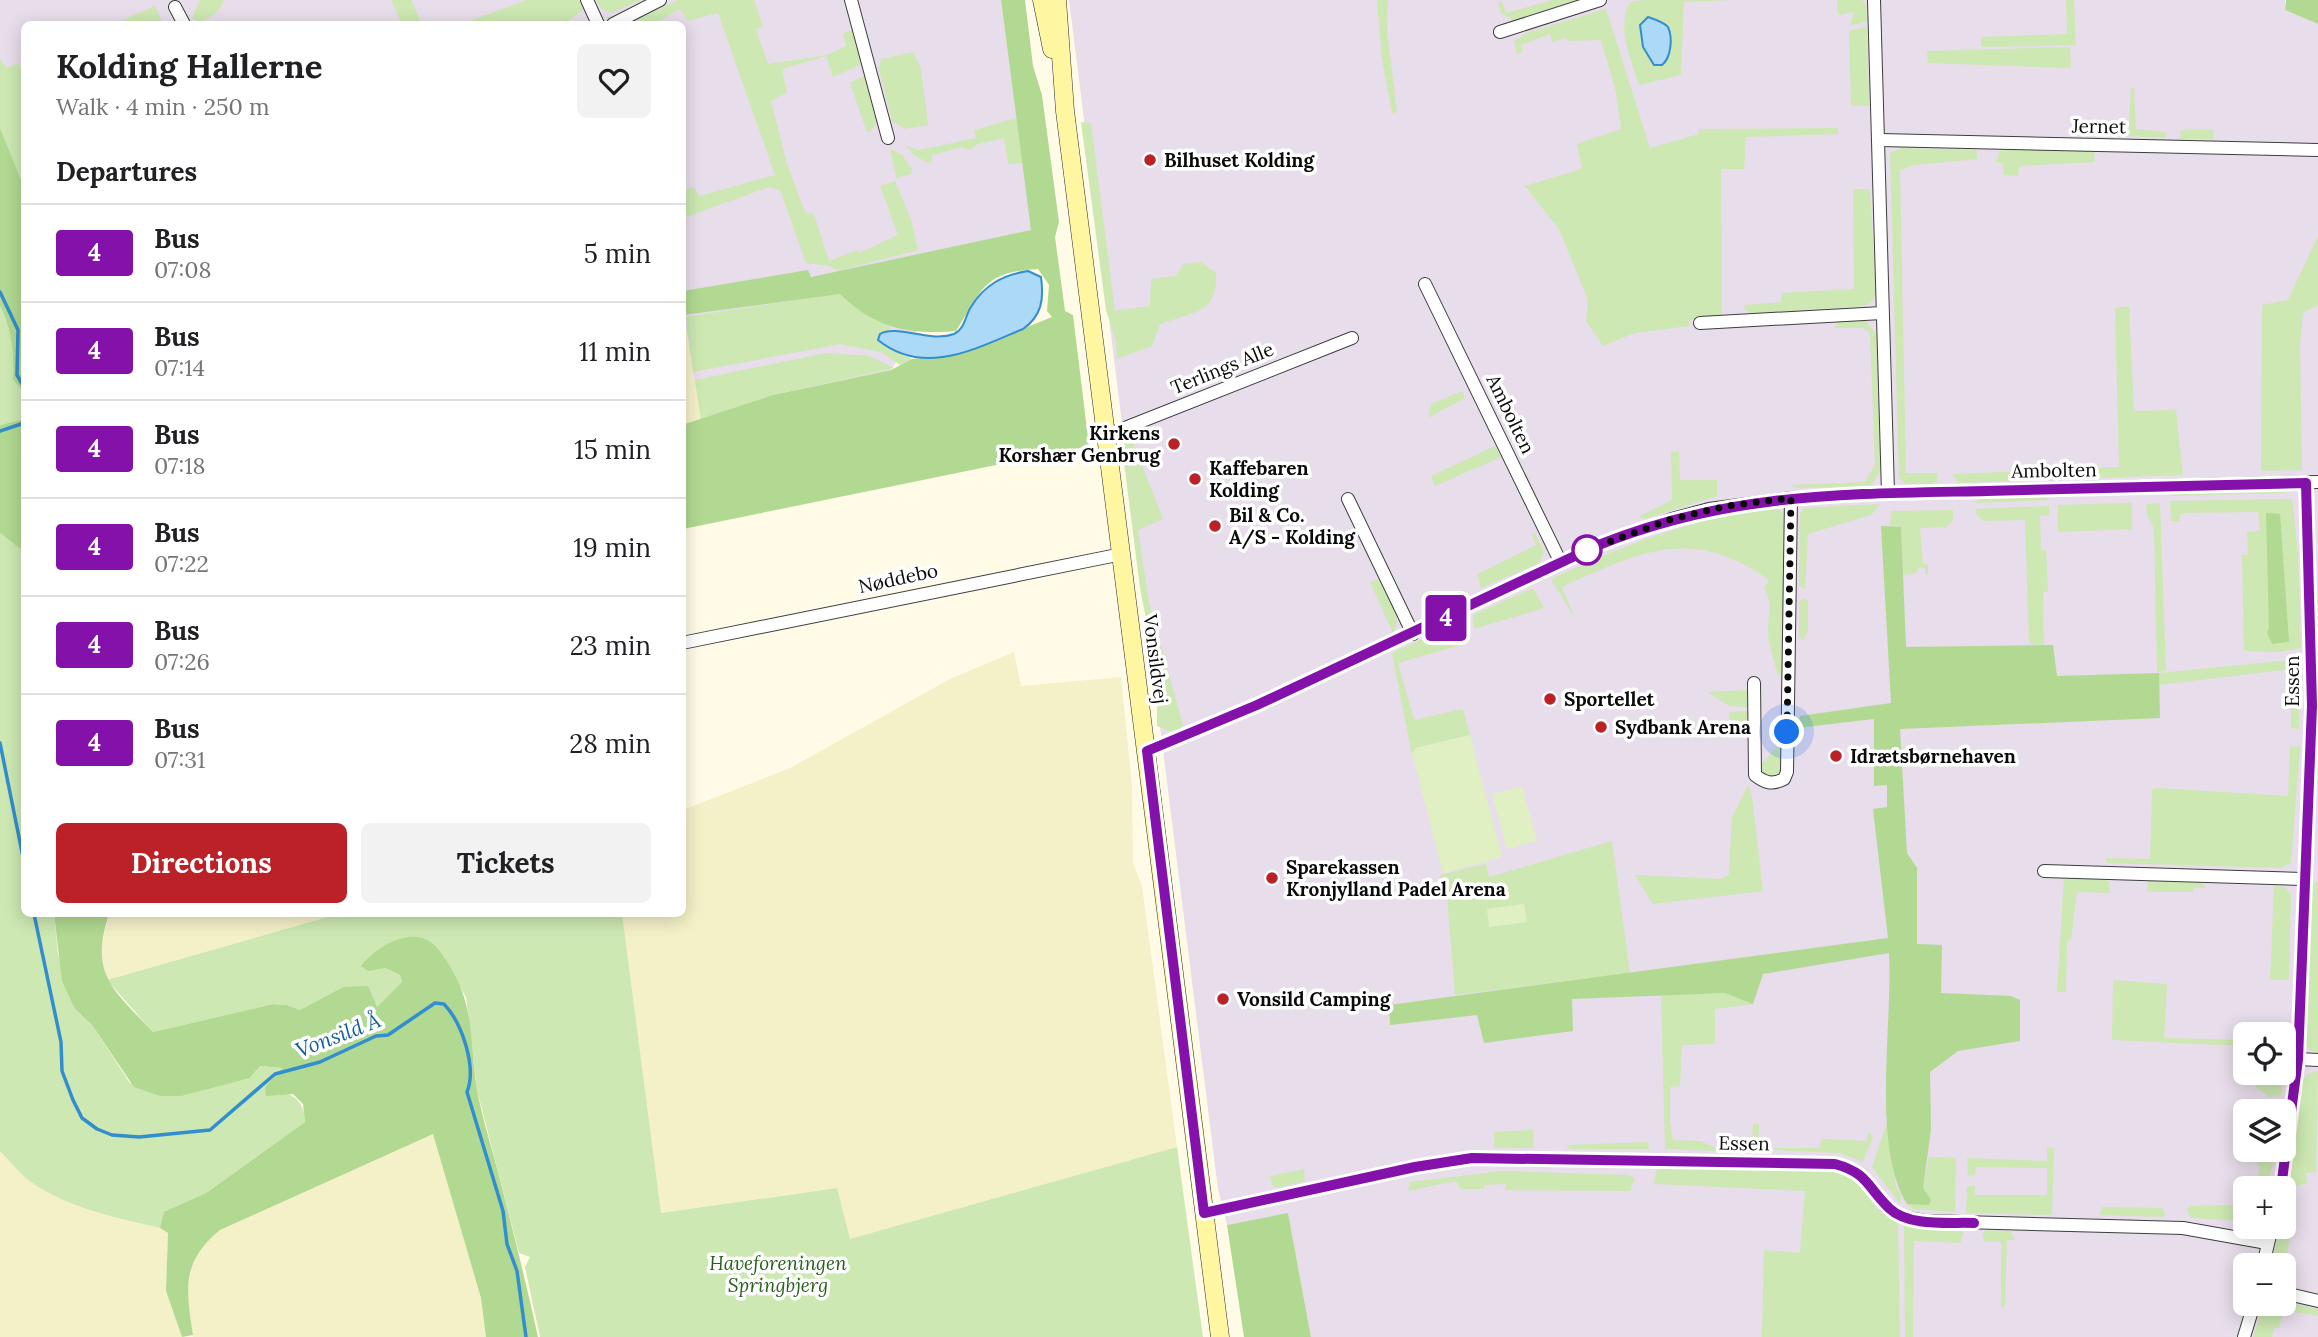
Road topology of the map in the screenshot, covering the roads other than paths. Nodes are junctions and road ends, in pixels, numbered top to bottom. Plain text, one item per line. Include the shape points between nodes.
1 (587, 0) edge
2 (660, 0) edge
3 (851, 0) edge
4 (1042, 0) edge
5 (1600, 0) edge
6 (1874, 0) edge
7 (1057, 5) edge
8 (175, 7) dead end
9 (182, 21) edge
10 (596, 21) edge
11 (619, 21) edge
12 (1500, 32) dead end
13 (1065, 111) junction
14 (888, 138) dead end
15 (1880, 140) junction
16 (2318, 150) edge
17 (1425, 284) dead end
18 (1882, 313) junction
19 (1700, 323) dead end
20 (1352, 338) dead end
21 (1107, 435) junction
22 (2312, 482) edge
23 (1888, 493) junction
24 (1791, 498) junction
25 (1348, 499) dead end
26 (1122, 554) junction
27 (1561, 563) junction
28 (1413, 634) junction
29 (686, 642) edge
30 (1754, 684) dead end
31 (1147, 751) junction
32 (2044, 870) dead end
33 (2303, 879) junction
34 (2298, 1059) junction
35 (2318, 1060) edge
36 (2283, 1176) edge
37 (1204, 1213) junction
38 (2268, 1239) edge
39 (2267, 1243) junction
40 (2265, 1253) edge
41 (2296, 1296) edge
42 (2318, 1301) edge
43 (2250, 1316) edge
44 (1220, 1337) edge
45 (2244, 1337) edge

1 - 10 street
2 - 11 street
3 - 14 street
4 - 13 main road, Vonsildvej
5 - 12 street
6 - 15 street
7 - 13 main road, Vonsildvej
8 - 9 street
13 - 21 main road, Vonsildvej
15 - 16 street, Jernet
15 - 18 street
17 - 27 street, Ambolten
18 - 19 street
18 - 23 street
20 - 21 street, Terlings Alle
21 - 26 main road, Vonsildvej
22 - 23 street, Ambolten
22 - 33 street, Essen via 2312,706
23 - 24 street, Ambolten
24 - 27 street, Ambolten via 1672,519
24 - 30 street via 1787,772 1775,783 1763,782 1755,775
25 - 28 street
26 - 29 street, Nøddebo
26 - 31 main road, Vonsildvej
27 - 28 street, Ambolten
28 - 31 street, Ambolten
31 - 37 main road, Vonsildvej
32 - 33 street
33 - 34 street, Essen
34 - 35 street
34 - 36 street, Essen
37 - 39 street, Essen via 1472,1158 1835,1164 1854,1169 1889,1209 1926,1221 2183,1228
37 - 44 main road, Vonsildvej
38 - 39 street
39 - 40 street
41 - 42 street
43 - 45 street

